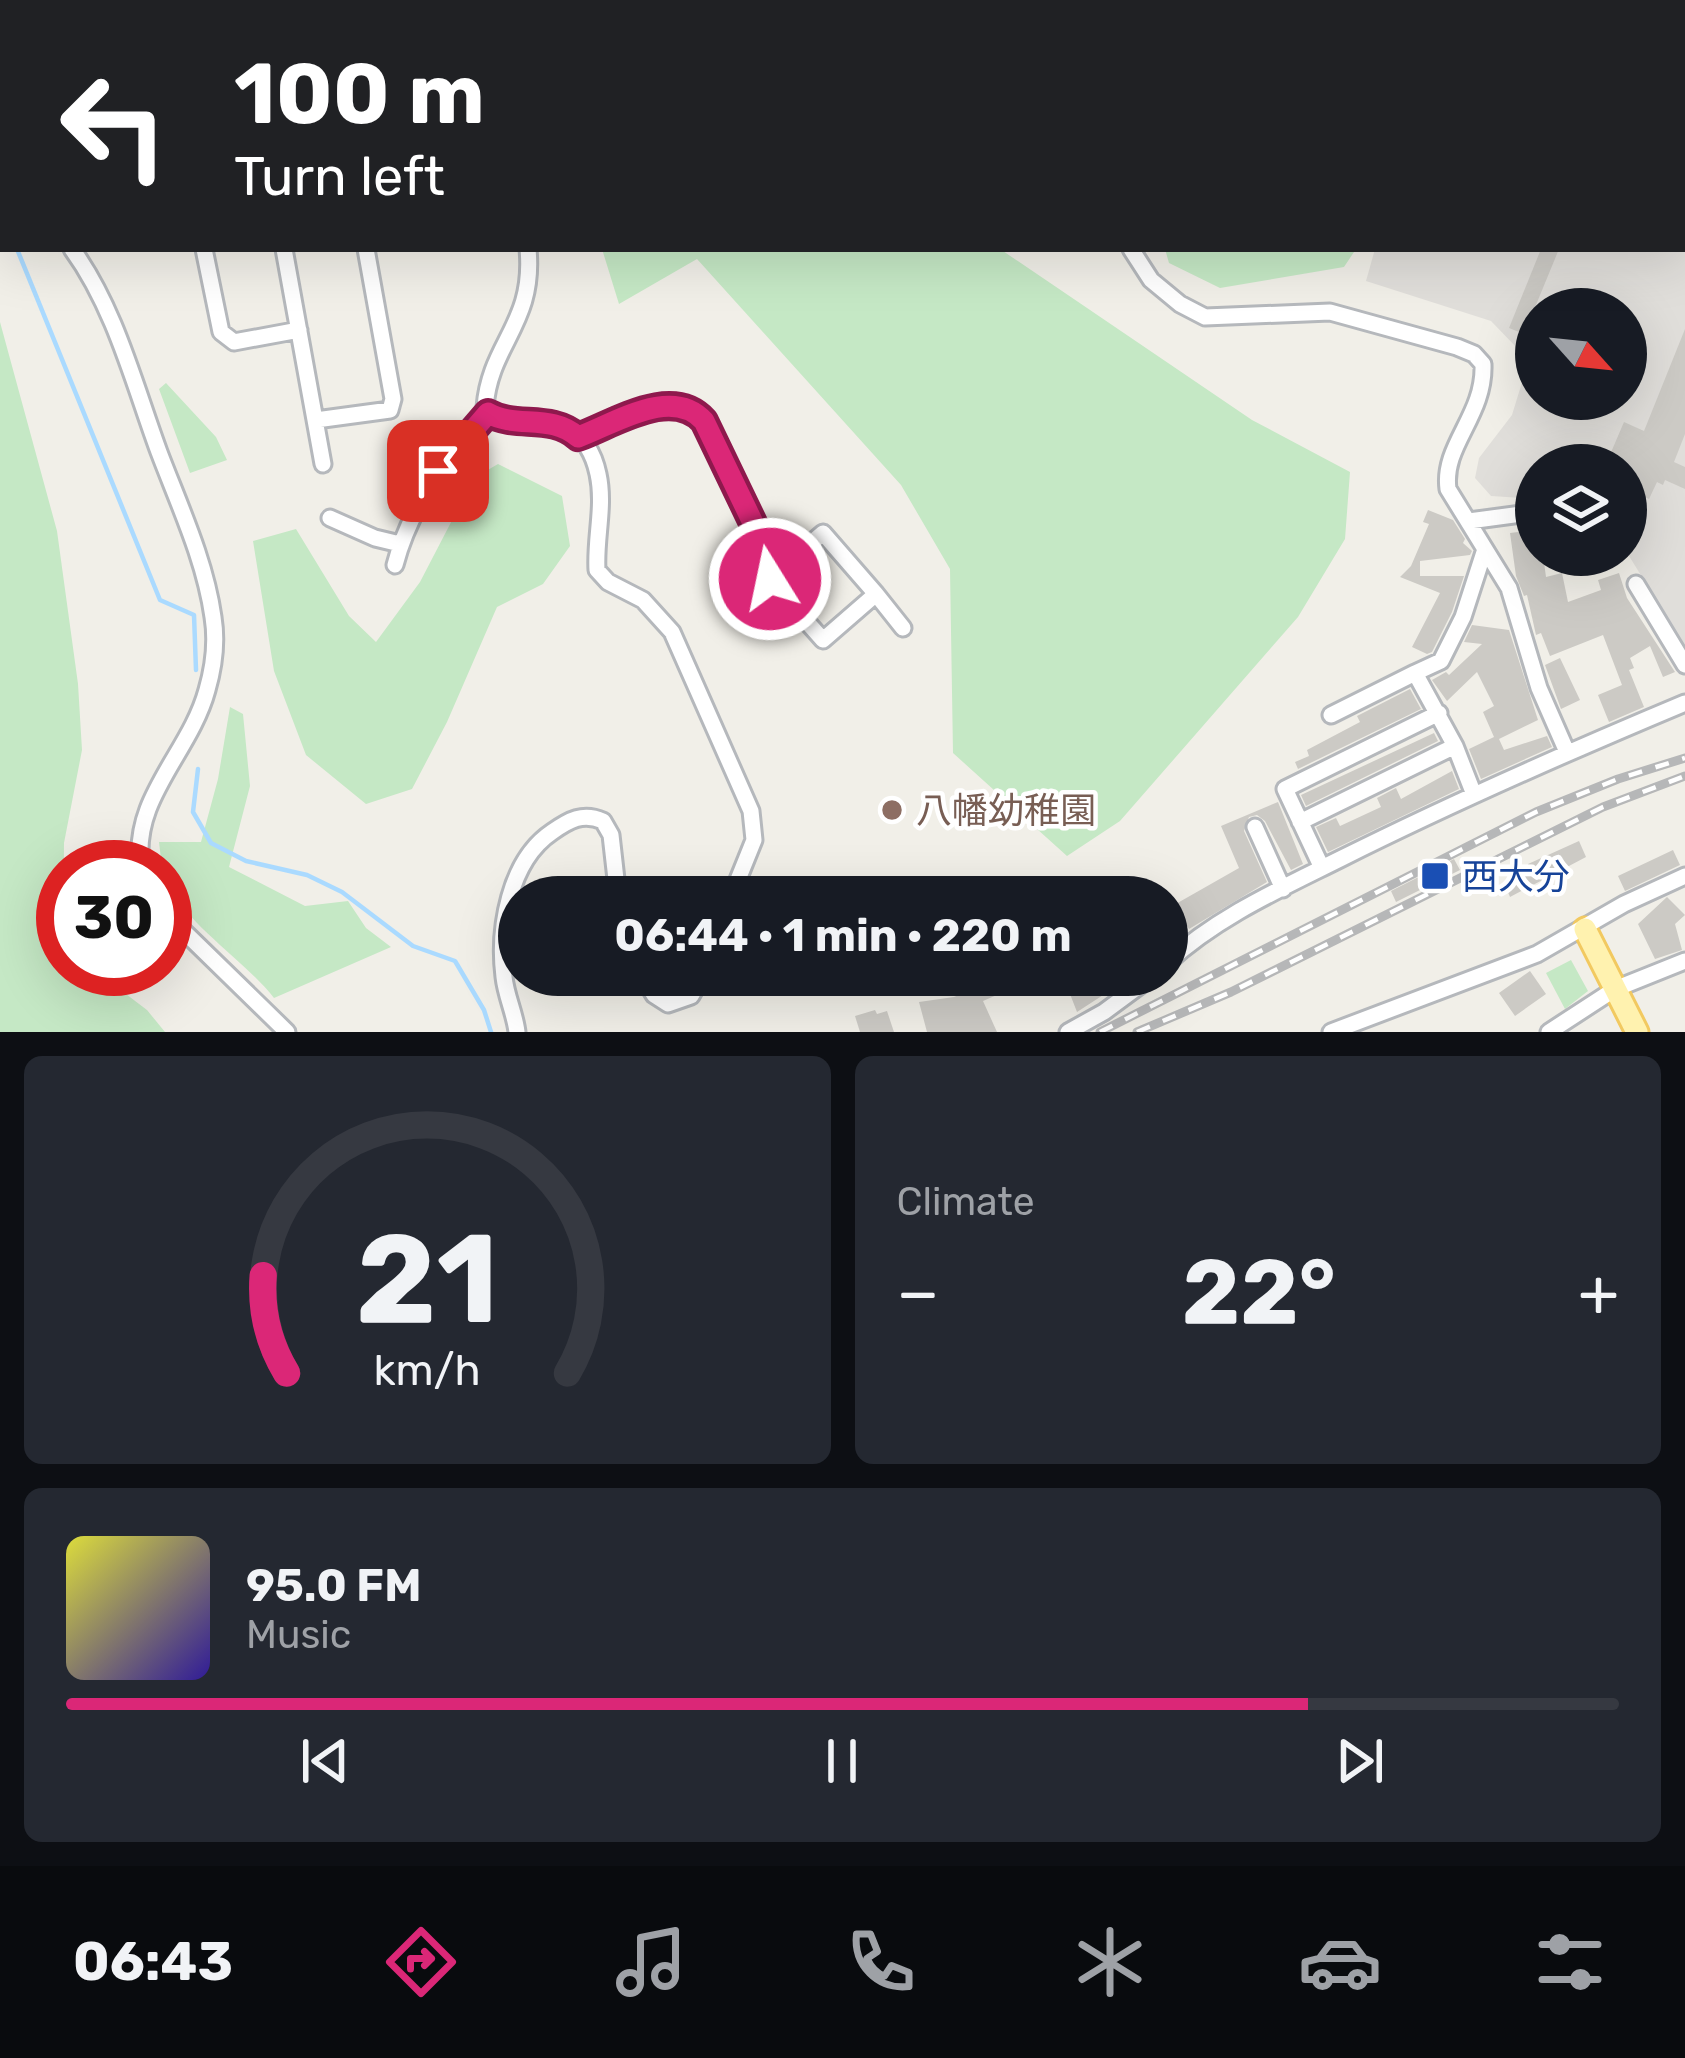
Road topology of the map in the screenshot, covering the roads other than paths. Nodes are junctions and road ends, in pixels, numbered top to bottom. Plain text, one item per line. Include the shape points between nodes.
1 (75, 252) edge
2 (205, 252) edge
3 (285, 252) edge
4 (367, 252) edge
5 (528, 252) edge
6 (1133, 252) edge
7 (299, 330) junction
8 (488, 413) junction
9 (316, 420) junction
10 (578, 437) junction
11 (323, 464) dead end
12 (1515, 515) edge
13 (329, 518) dead end
14 (1469, 521) junction
15 (400, 544) junction
16 (1485, 549) junction
17 (787, 564) junction
18 (394, 565) dead end
19 (1636, 584) dead end
20 (876, 594) junction
21 (903, 628) dead end
22 (1685, 665) edge
23 (1415, 673) junction
24 (1685, 703) edge
25 (1438, 713) junction
26 (1330, 715) dead end
27 (1455, 746) junction
28 (1567, 752) junction
29 (1473, 792) junction
30 (1300, 822) junction
31 (1255, 827) dead end
32 (139, 840) edge
33 (1322, 868) junction
34 (519, 876) edge
35 (616, 876) edge
36 (739, 876) edge
37 (1685, 876) edge
38 (1283, 889) junction
39 (1585, 928) junction
40 (192, 939) edge
41 (1188, 945) edge
42 (1685, 961) edge
43 (1615, 988) junction
44 (509, 996) edge
45 (656, 996) edge
46 (691, 996) edge
47 (1126, 996) edge
48 (287, 1032) edge
49 (517, 1032) edge
50 (1069, 1032) edge
51 (1331, 1032) edge
52 (1549, 1032) edge
53 (1637, 1032) edge

1 - 32 street via 106,308 213,615 209,684 189,738 147,807
2 - 7 street via 221,332 234,342
3 - 7 street
4 - 9 street via 390,410
5 - 8 street via 528,295 490,376
6 - 14 street via 1150,280 1205,317 1330,312 1474,354 1484,385 1446,477
7 - 9 street
8 - 10 street via 557,423
8 - 15 street via 427,486
9 - 11 street
10 - 17 street via 658,406 695,412 755,527
10 - 36 street via 599,477 597,570 672,632 751,811 754,840
12 - 14 street
13 - 15 street
14 - 16 street
15 - 18 street
16 - 23 street via 1441,661
16 - 28 street via 1509,588
17 - 20 street via 823,533
17 - 20 street via 770,579 823,640
19 - 22 street
20 - 21 street
23 - 25 street
23 - 26 street
24 - 28 street
25 - 27 street
25 - 30 street via 1285,789
27 - 29 street
27 - 30 street
28 - 29 street
29 - 33 street
30 - 33 street
31 - 38 street
33 - 38 street
34 - 35 street via 532,848 576,818 608,824
37 - 39 street
38 - 41 street
39 - 43 main road
39 - 51 street
40 - 48 street
42 - 43 street
43 - 52 street
43 - 53 main road
44 - 49 street
45 - 46 street via 668,1004
47 - 50 street

